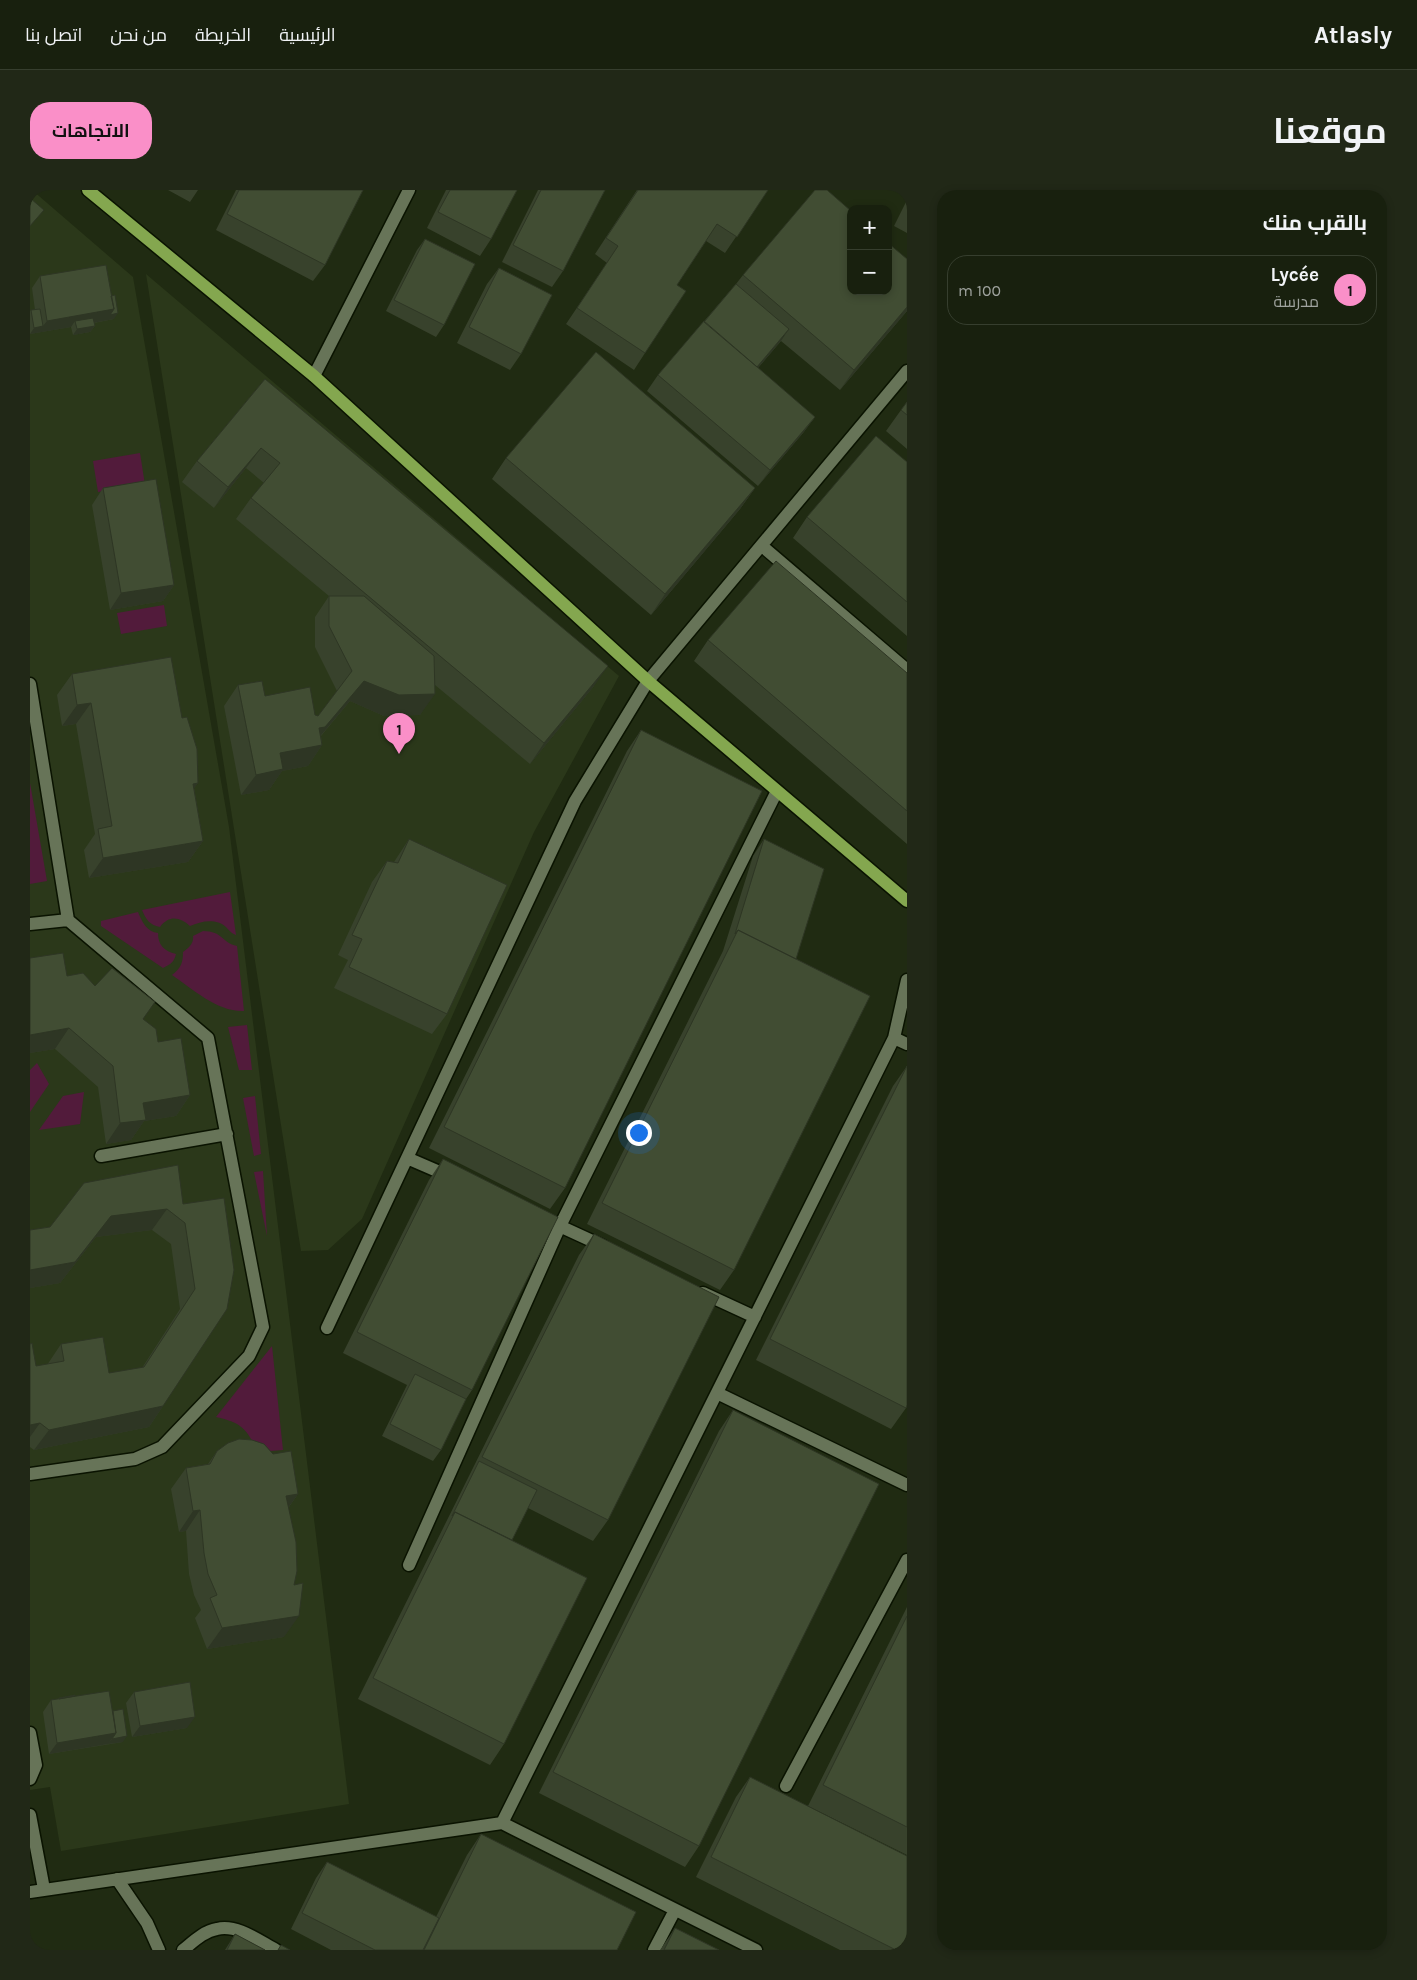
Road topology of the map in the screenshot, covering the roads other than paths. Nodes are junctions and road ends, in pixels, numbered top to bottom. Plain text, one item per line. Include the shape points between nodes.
1 (88, 190) edge
2 (409, 190) edge
3 (907, 371) edge
4 (314, 376) junction
5 (762, 546) junction
6 (907, 670) edge
7 (648, 681) junction
8 (30, 684) edge
9 (36, 758) edge
10 (777, 792) junction
11 (907, 901) edge
12 (68, 920) junction
13 (30, 924) edge
14 (907, 980) edge
15 (894, 1038) junction
16 (907, 1044) edge
17 (227, 1134) junction
18 (101, 1156) dead end
19 (407, 1158) junction
20 (461, 1182) edge
21 (542, 1218) edge
22 (560, 1226) junction
23 (613, 1251) edge
24 (693, 1288) edge
25 (755, 1317) junction
26 (327, 1328) dead end
27 (718, 1393) junction
28 (30, 1474) edge
29 (907, 1485) edge
30 (907, 1560) edge
31 (409, 1565) dead end
32 (30, 1733) edge
33 (30, 1779) edge
34 (786, 1786) dead end
35 (30, 1816) edge
36 (502, 1823) junction
37 (117, 1879) junction
38 (44, 1889) junction
39 (30, 1892) edge
40 (675, 1910) junction
41 (159, 1950) edge
42 (184, 1950) edge
43 (276, 1950) edge
44 (654, 1950) edge
45 (756, 1950) edge

1 - 4 main road
2 - 4 street
3 - 5 street
4 - 7 main road
5 - 6 street
5 - 7 street
7 - 10 main road
7 - 19 street via 575,801
8 - 9 street
9 - 12 street
10 - 11 main road
10 - 22 street
12 - 13 street
12 - 17 street via 208,1038
14 - 15 street
15 - 16 street
15 - 25 street
17 - 18 street
17 - 28 street via 263,1327 249,1356 162,1447 135,1459
19 - 20 street
19 - 26 street
21 - 22 street
22 - 23 street
22 - 31 street
24 - 25 street
25 - 27 street
27 - 29 street
27 - 36 street
30 - 34 street
32 - 33 street via 36,1765
35 - 38 street
36 - 37 street
36 - 40 street
37 - 38 street
37 - 41 street via 146,1923
38 - 39 street
40 - 44 street
40 - 45 street
42 - 43 street via 202,1935 218,1928 237,1930

